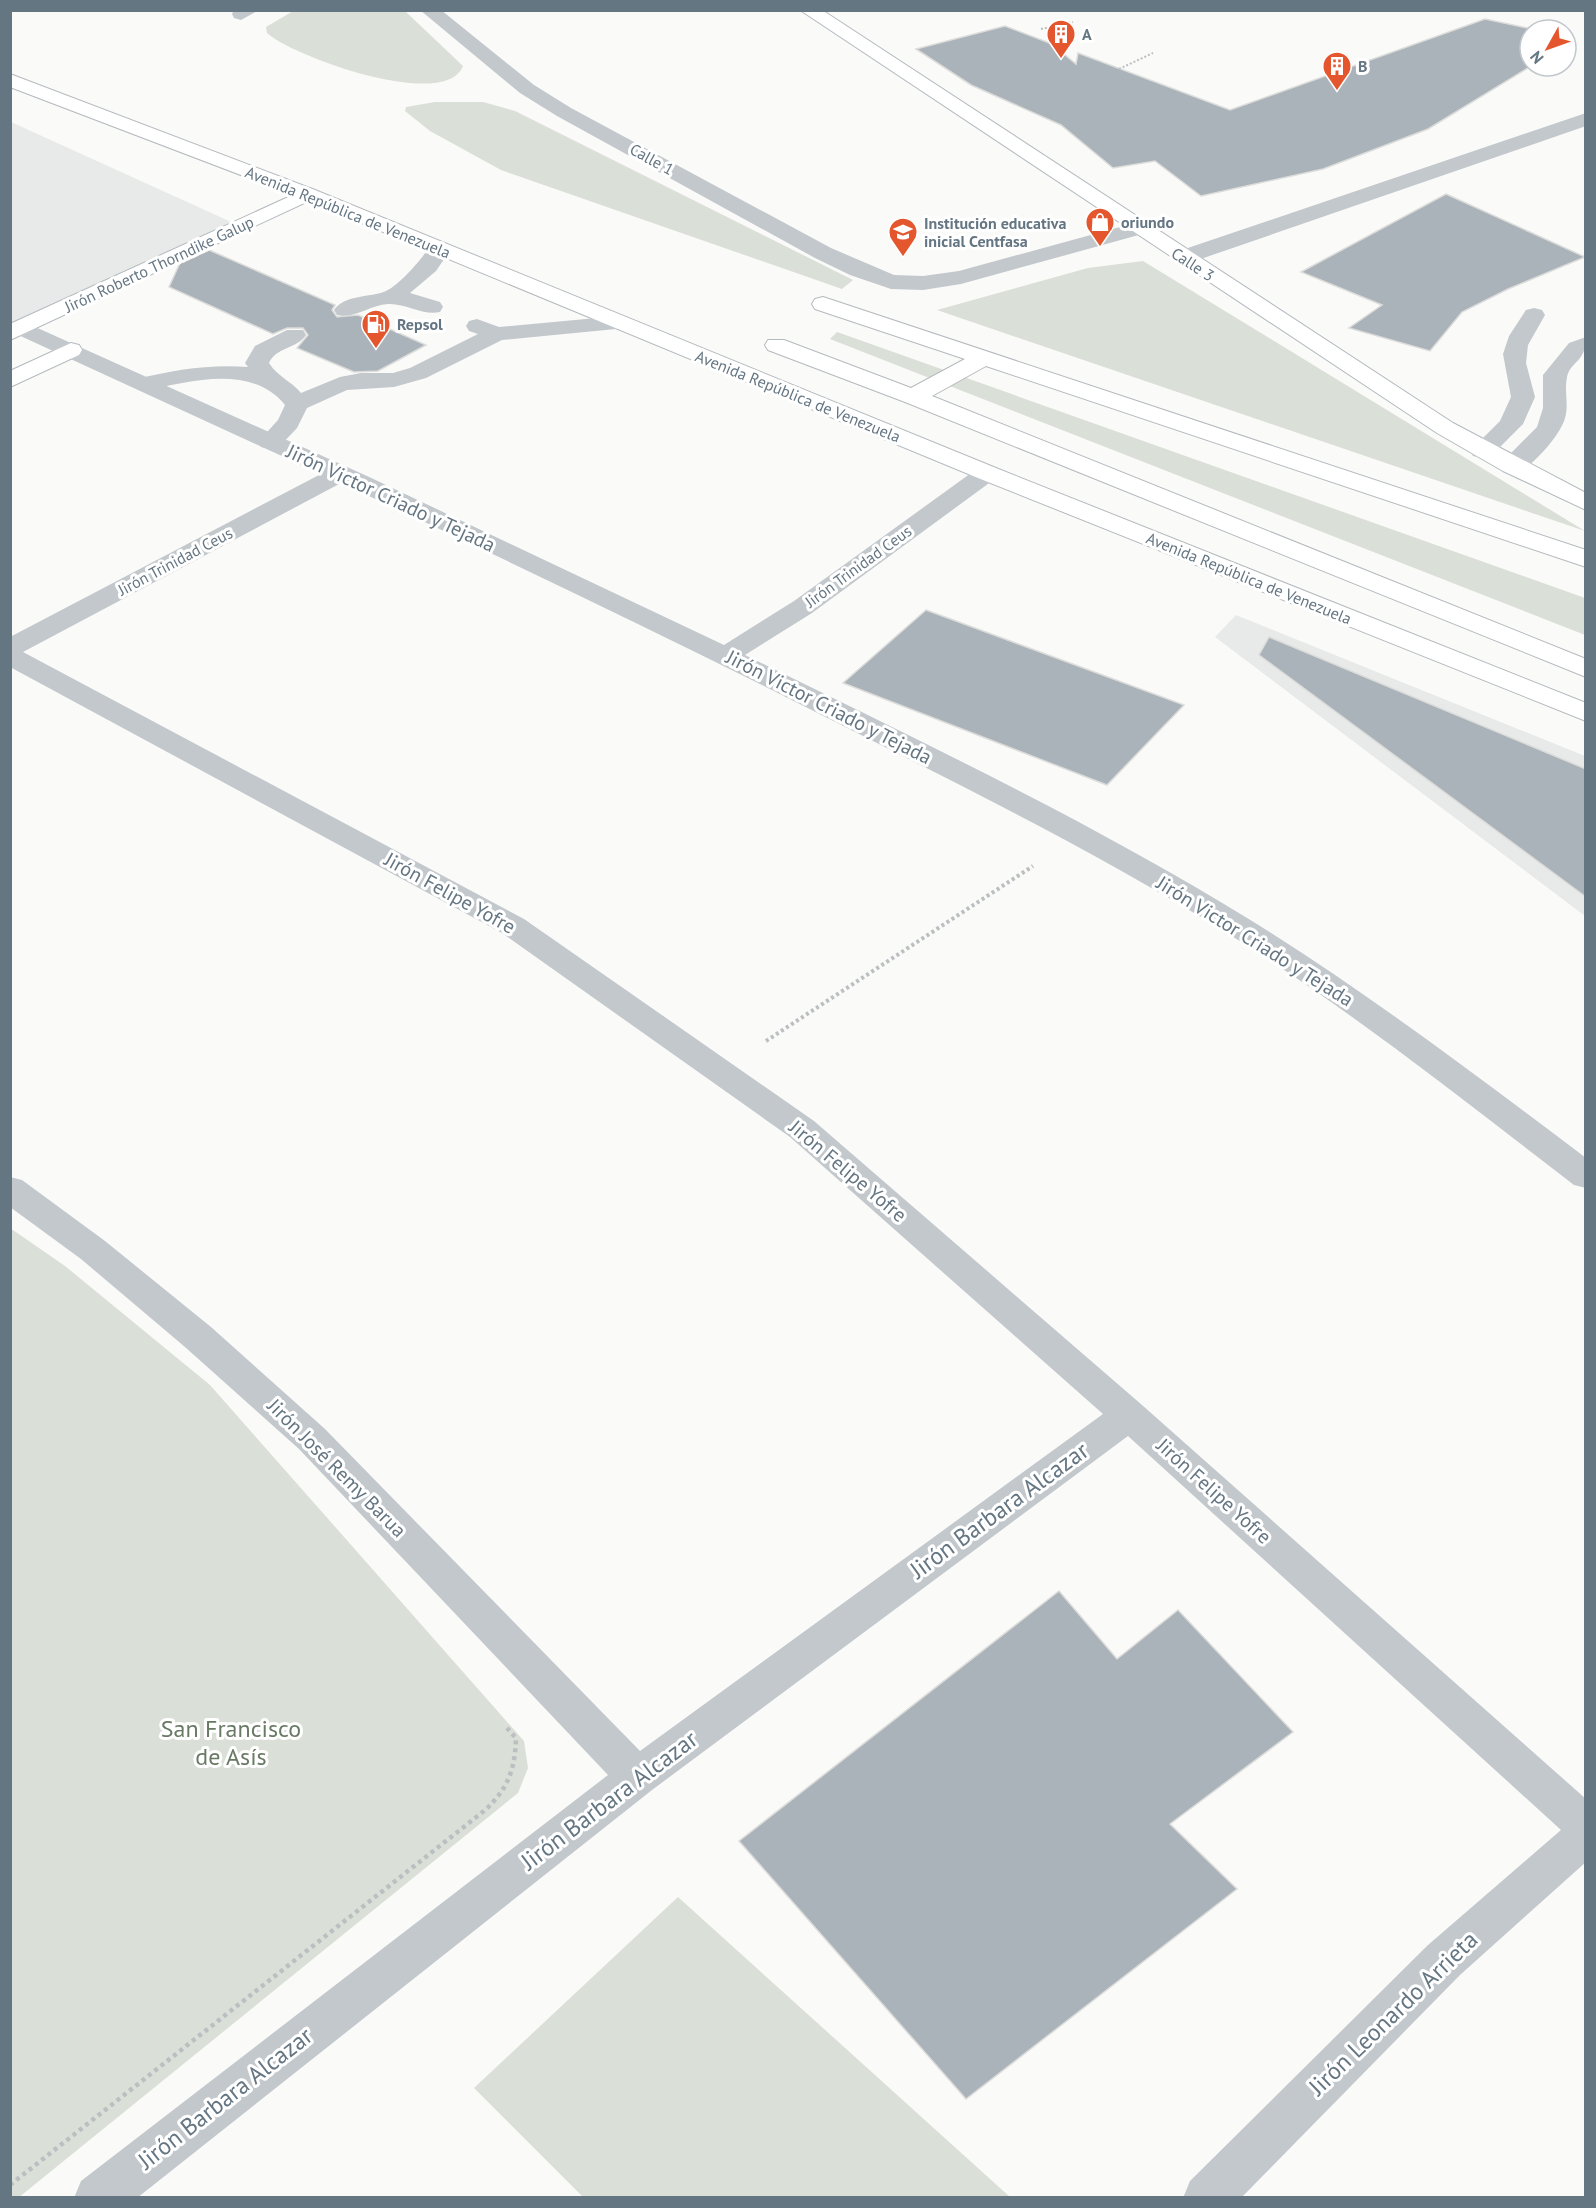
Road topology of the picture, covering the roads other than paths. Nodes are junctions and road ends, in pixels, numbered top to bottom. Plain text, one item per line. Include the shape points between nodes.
1 (429, 10) edge
2 (809, 10) edge
3 (10, 80) edge
4 (1586, 119) edge
5 (308, 194) junction
6 (1138, 228) junction
7 (440, 249) junction
8 (1184, 257) junction
9 (394, 296) junction
10 (824, 304) dead end
11 (432, 307) dead end
12 (345, 310) dead end
13 (1534, 315) dead end
14 (618, 323) junction
15 (16, 330) edge
16 (295, 335) dead end
17 (1586, 344) edge
18 (776, 345) dead end
19 (71, 350) junction
20 (986, 357) junction
21 (266, 377) junction
22 (10, 380) edge
23 (146, 384) junction
24 (913, 397) junction
25 (297, 404) junction
26 (270, 442) junction
27 (1482, 450) junction
28 (1512, 466) junction
29 (987, 473) junction
30 (339, 474) junction
31 (1105, 474) junction
32 (1586, 503) edge
33 (1586, 560) edge
34 (10, 648) edge
35 (727, 655) junction
36 (10, 656) edge
37 (1586, 669) edge
38 (1586, 712) edge
39 (1586, 1176) edge
40 (10, 1189) edge
41 (1128, 1415) junction
42 (637, 1777) junction
43 (1586, 1826) edge
44 (1586, 1835) edge
45 (98, 2198) edge
46 (1207, 2198) edge

1 - 6 street, Calle 1 via 527,89 564,112 823,253 891,282 923,283 961,277
2 - 6 main road, Calle 3
3 - 5 main road, Avenida República de Venezuela
4 - 8 street
5 - 7 main road, Avenida República de Venezuela
5 - 15 main road, Jirón Roberto Thorndike Galup
6 - 8 main road, Calle 3
7 - 9 street via 428,266
7 - 14 main road, Avenida República de Venezuela
8 - 27 main road, Calle 3
9 - 11 street
9 - 12 street via 368,300
10 - 20 main road
13 - 27 street via 1521,332 1512,361 1523,397 1511,424
14 - 25 street via 487,330 418,373 394,380 340,384
14 - 29 main road, Avenida República de Venezuela
15 - 19 street, Jirón Victor Criado y Tejada
16 - 21 street via 263,351 257,363
17 - 28 street via 1577,348 1555,375 1557,411 1550,430
18 - 24 main road
19 - 22 main road
19 - 23 street, Jirón Victor Criado y Tejada
20 - 24 main road
20 - 33 main road
21 - 23 street via 231,372 187,374
21 - 25 street via 289,390
23 - 26 street, Jirón Victor Criado y Tejada
24 - 31 main road
25 - 26 street via 289,423
26 - 30 street, Jirón Victor Criado y Tejada
27 - 28 main road, Calle 3
28 - 32 main road, Calle 3
29 - 31 main road via 1020,467
29 - 35 street, Jirón Trinidad Ceus via 803,607
29 - 38 main road, Avenida República de Venezuela
30 - 34 street, Jirón Trinidad Ceus
30 - 35 street, Jirón Victor Criado y Tejada
31 - 37 main road
35 - 39 street, Jirón Victor Criado y Tejada via 1189,897 1395,1031
36 - 41 street, Jirón Felipe Yofre via 513,926 802,1129
40 - 42 street, Jirón José Remy Barua via 93,1250 198,1336 312,1439
41 - 42 street, Jirón Barbara Alcazar
41 - 43 street, Jirón Felipe Yofre
42 - 45 street, Jirón Barbara Alcazar
44 - 46 street, Jirón Leonardo Arrieta via 1444,1960

